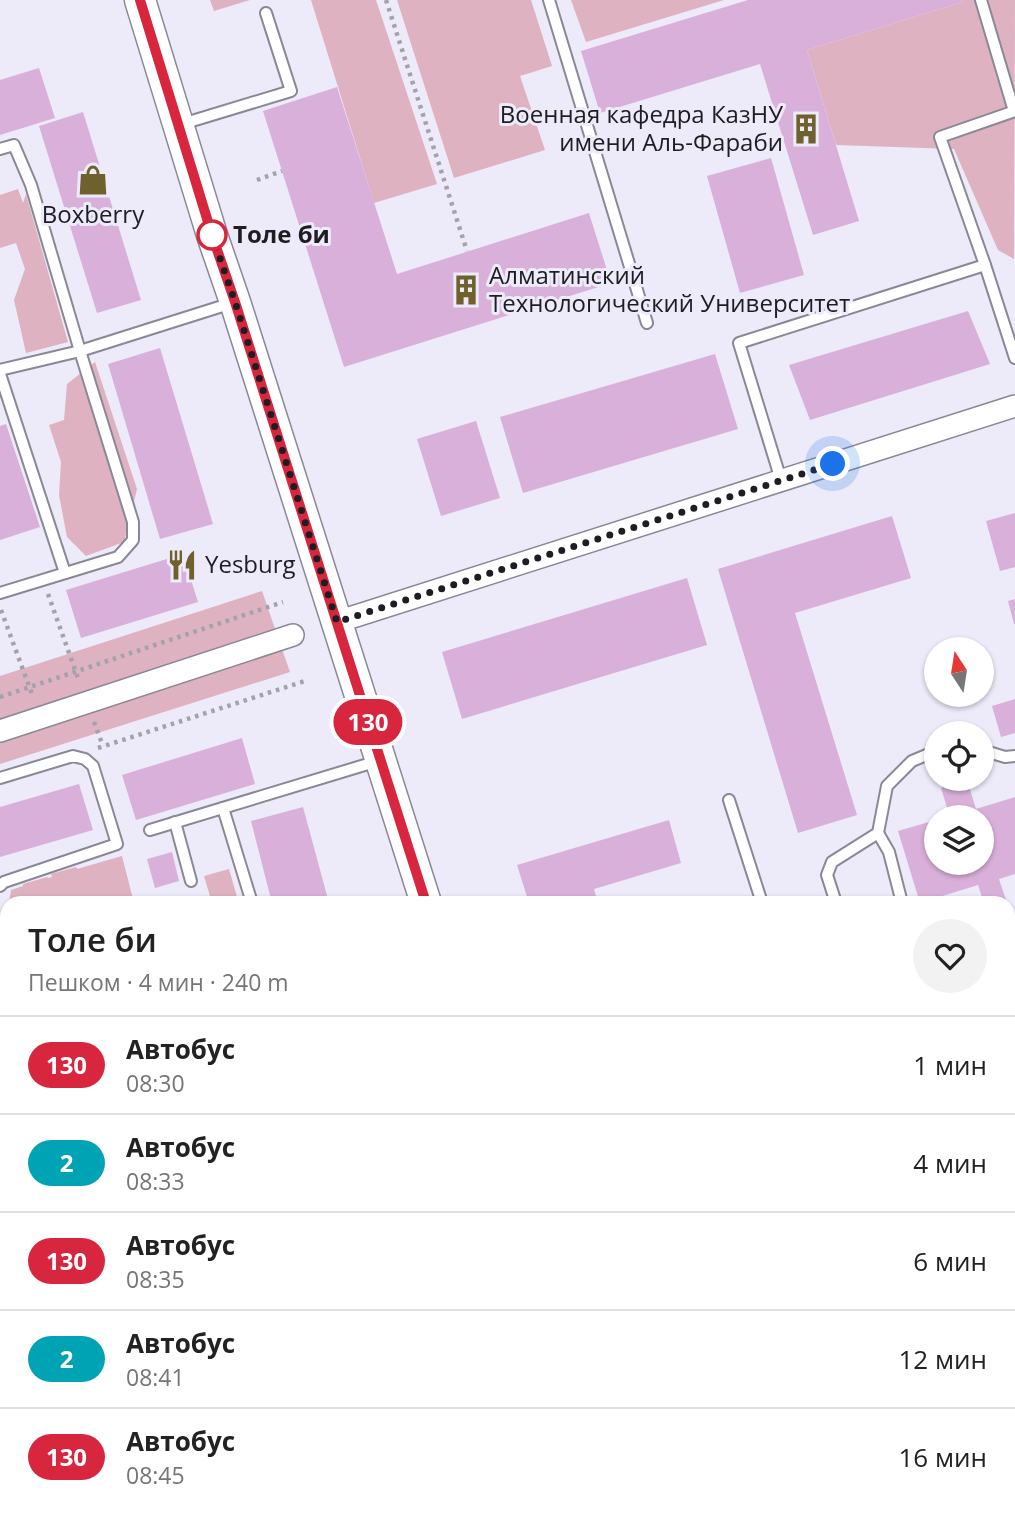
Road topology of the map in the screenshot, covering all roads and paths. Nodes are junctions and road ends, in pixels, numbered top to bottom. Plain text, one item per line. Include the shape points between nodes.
1 (140, 0) edge
2 (386, 0) edge
3 (549, 0) edge
4 (981, 0) edge
5 (266, 13) dead end
6 (1015, 111) edge
7 (179, 125) junction
8 (0, 149) edge
9 (282, 171) dead end
10 (257, 180) dead end
11 (467, 251) dead end
12 (985, 265) junction
13 (235, 302) junction
14 (647, 323) dead end
15 (80, 351) junction
16 (1015, 358) edge
17 (0, 372) edge
18 (1015, 406) edge
19 (781, 480) junction
20 (65, 573) junction
21 (43, 579) junction
22 (0, 593) edge
23 (284, 603) dead end
24 (0, 607) edge
25 (337, 622) junction
26 (293, 635) dead end
27 (76, 672) junction
28 (308, 680) dead end
29 (30, 687) junction
30 (0, 697) edge
31 (87, 702) junction
32 (40, 718) junction
33 (0, 731) edge
34 (994, 754) edge
35 (74, 756) junction
36 (924, 756) edge
37 (1015, 756) edge
38 (380, 760) junction
39 (0, 778) edge
40 (729, 800) dead end
41 (223, 808) junction
42 (175, 822) junction
43 (150, 830) dead end
44 (878, 833) junction
45 (191, 881) dead end
46 (0, 887) edge
47 (250, 896) edge
48 (424, 896) edge
49 (760, 896) edge
50 (834, 896) edge
51 (900, 896) edge

1 - 7 main road
2 - 11 path
3 - 14 lane
4 - 6 lane
5 - 7 lane via 291,91
6 - 12 lane via 940,137
7 - 13 main road
8 - 15 lane via 14,145 31,185
9 - 10 path
12 - 16 lane
12 - 19 lane via 739,343
13 - 15 lane
13 - 25 main road
15 - 17 lane
15 - 20 lane via 133,522 134,540 118,557
17 - 20 lane
18 - 19 street
19 - 25 street
20 - 21 lane
21 - 22 lane
21 - 27 path
23 - 27 path
24 - 29 path
25 - 38 main road
26 - 31 street
27 - 29 path
27 - 31 path
28 - 35 path
29 - 30 path
29 - 32 path
31 - 32 street
32 - 33 street
34 - 37 lane
35 - 39 lane
35 - 46 lane via 93,766 117,844
36 - 44 lane via 912,761 887,786
38 - 41 lane
38 - 48 main road
40 - 49 lane
41 - 42 lane
41 - 47 lane
42 - 43 lane
42 - 45 lane
44 - 50 lane via 832,862 827,875
44 - 51 lane via 889,852

